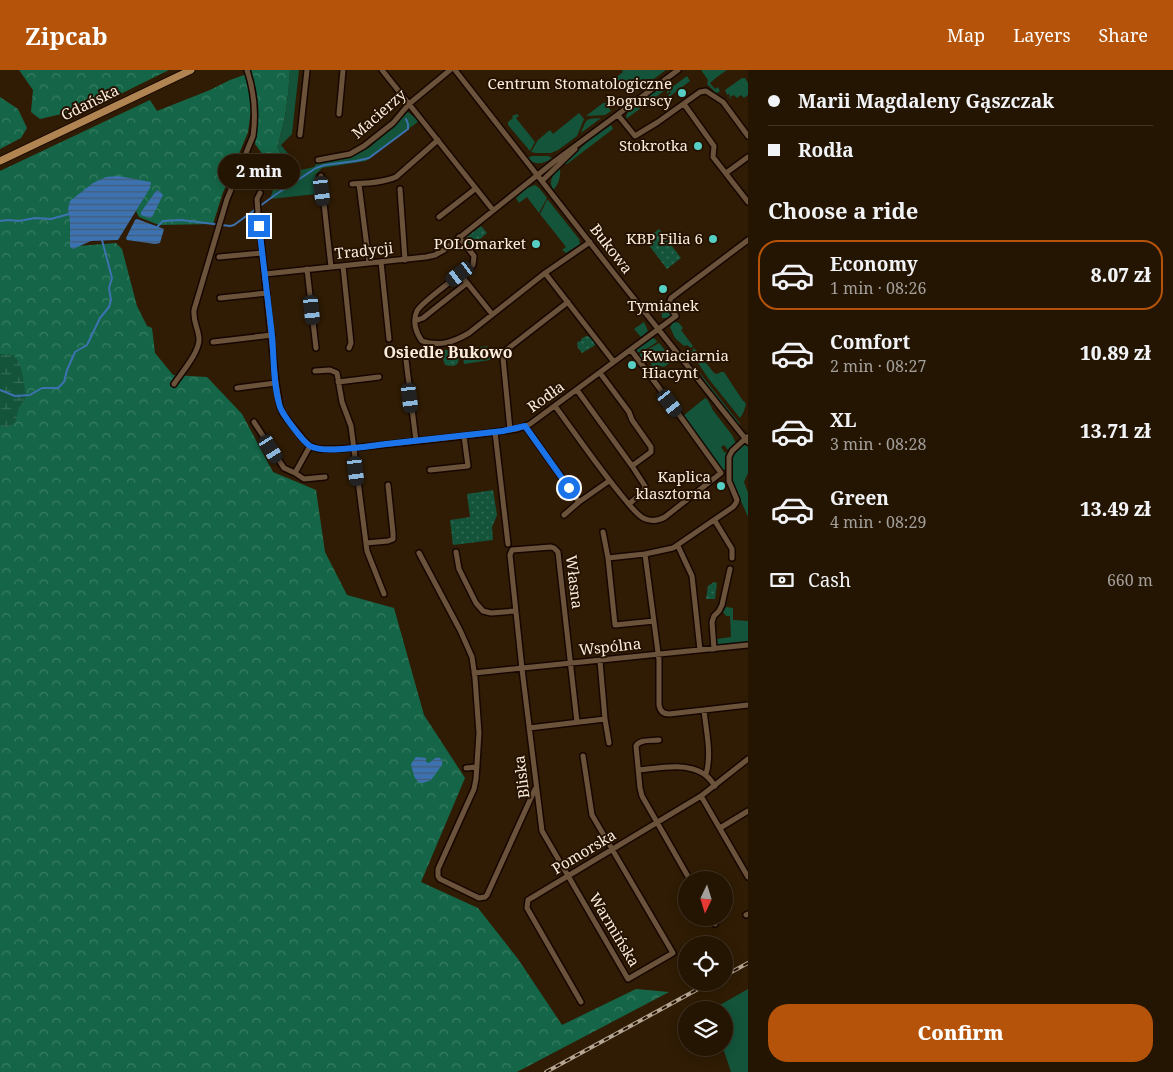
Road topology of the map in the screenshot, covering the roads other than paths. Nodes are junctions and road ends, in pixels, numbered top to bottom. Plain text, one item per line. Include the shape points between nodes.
1 (191, 70) edge
2 (246, 70) edge
3 (307, 70) edge
4 (343, 70) edge
5 (382, 70) edge
6 (450, 70) edge
7 (456, 70) edge
8 (678, 70) edge
9 (409, 104) junction
10 (684, 104) junction
11 (338, 114) dead end
12 (618, 115) junction
13 (300, 135) dead end
14 (748, 136) edge
15 (586, 138) junction
16 (438, 140) junction
17 (748, 157) edge
18 (318, 160) dead end
19 (0, 161) edge
20 (726, 173) junction
21 (538, 175) junction
22 (320, 176) dead end
23 (542, 181) junction
24 (352, 184) dead end
25 (359, 184) junction
26 (400, 188) dead end
27 (475, 188) junction
28 (260, 193) dead end
29 (748, 202) edge
30 (493, 210) junction
31 (439, 217) dead end
32 (459, 237) junction
33 (748, 240) edge
34 (590, 242) junction
35 (262, 253) junction
36 (219, 257) dead end
37 (403, 261) junction
38 (381, 262) junction
39 (370, 263) junction
40 (343, 266) junction
41 (331, 267) junction
42 (307, 269) junction
43 (545, 273) junction
44 (265, 274) junction
45 (460, 274) junction
46 (467, 283) junction
47 (267, 293) junction
48 (220, 298) dead end
49 (568, 302) junction
50 (492, 314) junction
51 (415, 321) junction
52 (658, 329) junction
53 (272, 335) junction
54 (389, 340) dead end
55 (213, 342) dead end
56 (316, 348) dead end
57 (349, 348) dead end
58 (631, 350) junction
59 (406, 360) dead end
60 (614, 362) junction
61 (315, 371) dead end
62 (600, 373) junction
63 (379, 377) dead end
64 (338, 382) junction
65 (276, 383) junction
66 (174, 384) dead end
67 (237, 388) dead end
68 (577, 390) junction
69 (555, 406) junction
70 (254, 422) dead end
71 (525, 426) junction
72 (510, 430) junction
73 (495, 432) junction
74 (464, 436) junction
75 (747, 439) edge
76 (416, 441) junction
77 (310, 446) junction
78 (353, 448) junction
79 (632, 466) junction
80 (430, 470) dead end
81 (295, 473) junction
82 (326, 477) dead end
83 (609, 481) junction
84 (388, 485) dead end
85 (579, 502) junction
86 (629, 504) junction
87 (564, 515) dead end
88 (715, 521) junction
89 (603, 532) dead end
90 (366, 543) junction
91 (508, 544) dead end
92 (678, 546) junction
93 (512, 550) joint
94 (456, 552) dead end
95 (419, 553) dead end
96 (646, 554) junction
97 (608, 558) junction
98 (732, 558) dead end
99 (730, 569) dead end
100 (384, 594) dead end
101 (515, 611) junction
102 (654, 621) junction
103 (748, 645) edge
104 (714, 649) junction
105 (700, 650) junction
106 (658, 655) junction
107 (600, 661) junction
108 (571, 663) junction
109 (522, 669) junction
110 (474, 673) junction
111 (748, 705) edge
112 (704, 710) junction
113 (605, 719) junction
114 (577, 722) junction
115 (529, 728) junction
116 (659, 740) dead end
117 (609, 743) dead end
118 (583, 756) dead end
119 (748, 759) edge
120 (477, 767) junction
121 (466, 768) dead end
122 (638, 770) junction
123 (706, 774) junction
124 (715, 786) junction
125 (536, 787) junction
126 (701, 796) junction
127 (526, 809) junction
128 (539, 811) junction
129 (748, 811) edge
130 (657, 823) junction
131 (720, 828) junction
132 (612, 849) junction
133 (685, 871) edge
134 (567, 876) junction
135 (748, 877) edge
136 (582, 1002) dead end

1 - 19 main road, Gdańska
2 - 66 street via 253,97 253,136 227,199 194,310 198,343
3 - 13 street
4 - 11 street
5 - 9 street
6 - 9 street, Macierzy
7 - 21 street, Bukowa
8 - 12 street
9 - 16 street
9 - 18 street, Macierzy via 393,123 364,146 350,154
10 - 12 street via 635,136
10 - 14 street via 700,92 708,92 726,105
10 - 20 street via 714,146 713,157
12 - 15 street
15 - 21 street, Tradycji
15 - 23 street
16 - 25 street via 396,176
16 - 27 street
17 - 20 street
20 - 29 street
21 - 23 street, Bukowa
21 - 30 street, Tradycji
22 - 41 street
23 - 34 street, Bukowa
24 - 25 street
25 - 39 street
26 - 37 street
27 - 30 street
27 - 31 street
28 - 35 street via 257,200
30 - 32 street, Tradycji
32 - 37 street, Tradycji via 435,255
32 - 45 street via 474,256 473,264
33 - 52 street, Rodła via 671,298 670,308 676,316
34 - 43 street
34 - 52 street, Bukowa
35 - 36 street
35 - 44 street
37 - 38 street, Tradycji
38 - 39 street, Tradycji
38 - 54 street
39 - 40 street, Tradycji
40 - 41 street, Tradycji
40 - 57 street
41 - 42 street, Tradycji
42 - 44 street, Tradycji
42 - 56 street
43 - 49 street
43 - 50 street
44 - 47 street
45 - 46 street
45 - 51 street via 420,307
46 - 50 street
46 - 51 street
47 - 48 street
47 - 53 street
49 - 60 street
49 - 72 street via 505,351 502,358
50 - 51 street via 460,339 436,344 422,341 416,332
52 - 58 street, Rodła
52 - 75 street, Bukowa
53 - 55 street
53 - 65 street
58 - 60 street, Rodła
58 - 86 street via 721,473 666,518 652,521 642,517
59 - 76 street
60 - 62 street, Rodła
61 - 64 street via 334,371
62 - 68 street, Rodła
62 - 79 street via 651,447 651,452
63 - 64 street
64 - 78 street via 351,426
65 - 67 street
65 - 77 street via 280,407
68 - 69 street, Rodła
68 - 79 street
69 - 71 street, Rodła
69 - 83 street
70 - 81 street via 284,468
71 - 72 street, Rodła
71 - 85 street
72 - 73 street, Rodła
73 - 74 street, Rodła
73 - 91 street
74 - 76 street, Rodła
74 - 80 street via 468,466
75 - 88 street via 732,450 729,457 729,481 736,503
76 - 78 street, Rodła
77 - 78 street, Rodła
77 - 81 street
78 - 90 street
79 - 86 street via 645,486
81 - 82 street via 304,479
83 - 85 street
83 - 86 street
84 - 90 street via 393,538
85 - 87 street
88 - 92 street
88 - 98 street via 732,550
89 - 97 street
90 - 100 street
92 - 96 street
92 - 105 street via 692,576
93 - 101 street, Bliska
93 - 108 street, Własna via 551,547 558,552
94 - 101 street via 459,569 479,607 491,613
95 - 110 street via 466,643
96 - 97 street
96 - 102 street
97 - 102 street via 615,625
99 - 104 street via 722,605 712,622
101 - 109 street, Bliska
102 - 106 street
103 - 104 street, Wspólna
104 - 105 street, Wspólna
105 - 106 street, Wspólna
106 - 107 street, Wspólna
106 - 112 street via 662,712
107 - 108 street, Wspólna
107 - 113 street
108 - 109 street, Wspólna
108 - 114 street, Własna
109 - 110 street, Wspólna
109 - 115 street, Bliska
110 - 120 street via 479,734
111 - 112 street
112 - 123 street via 709,756
113 - 114 street
113 - 117 street
114 - 115 street
115 - 125 street, Bliska
116 - 122 street via 637,744
118 - 132 street via 592,815
119 - 124 street, Pomorska
120 - 121 street
120 - 127 street via 474,789 438,869 442,881 476,897 487,895
122 - 123 street via 674,766
122 - 130 street via 642,796
123 - 124 street
124 - 126 street, Pomorska
125 - 127 street
125 - 128 street, Bliska
126 - 130 street, Pomorska
126 - 131 street
127 - 128 street
128 - 134 street, Bliska via 544,835
129 - 131 street
130 - 132 street, Pomorska
130 - 133 street
131 - 135 street
132 - 134 street, Pomorska
132 - 134 street, Warmińska via 673,953 628,979
134 - 136 street, Pomorska via 529,899 527,908

